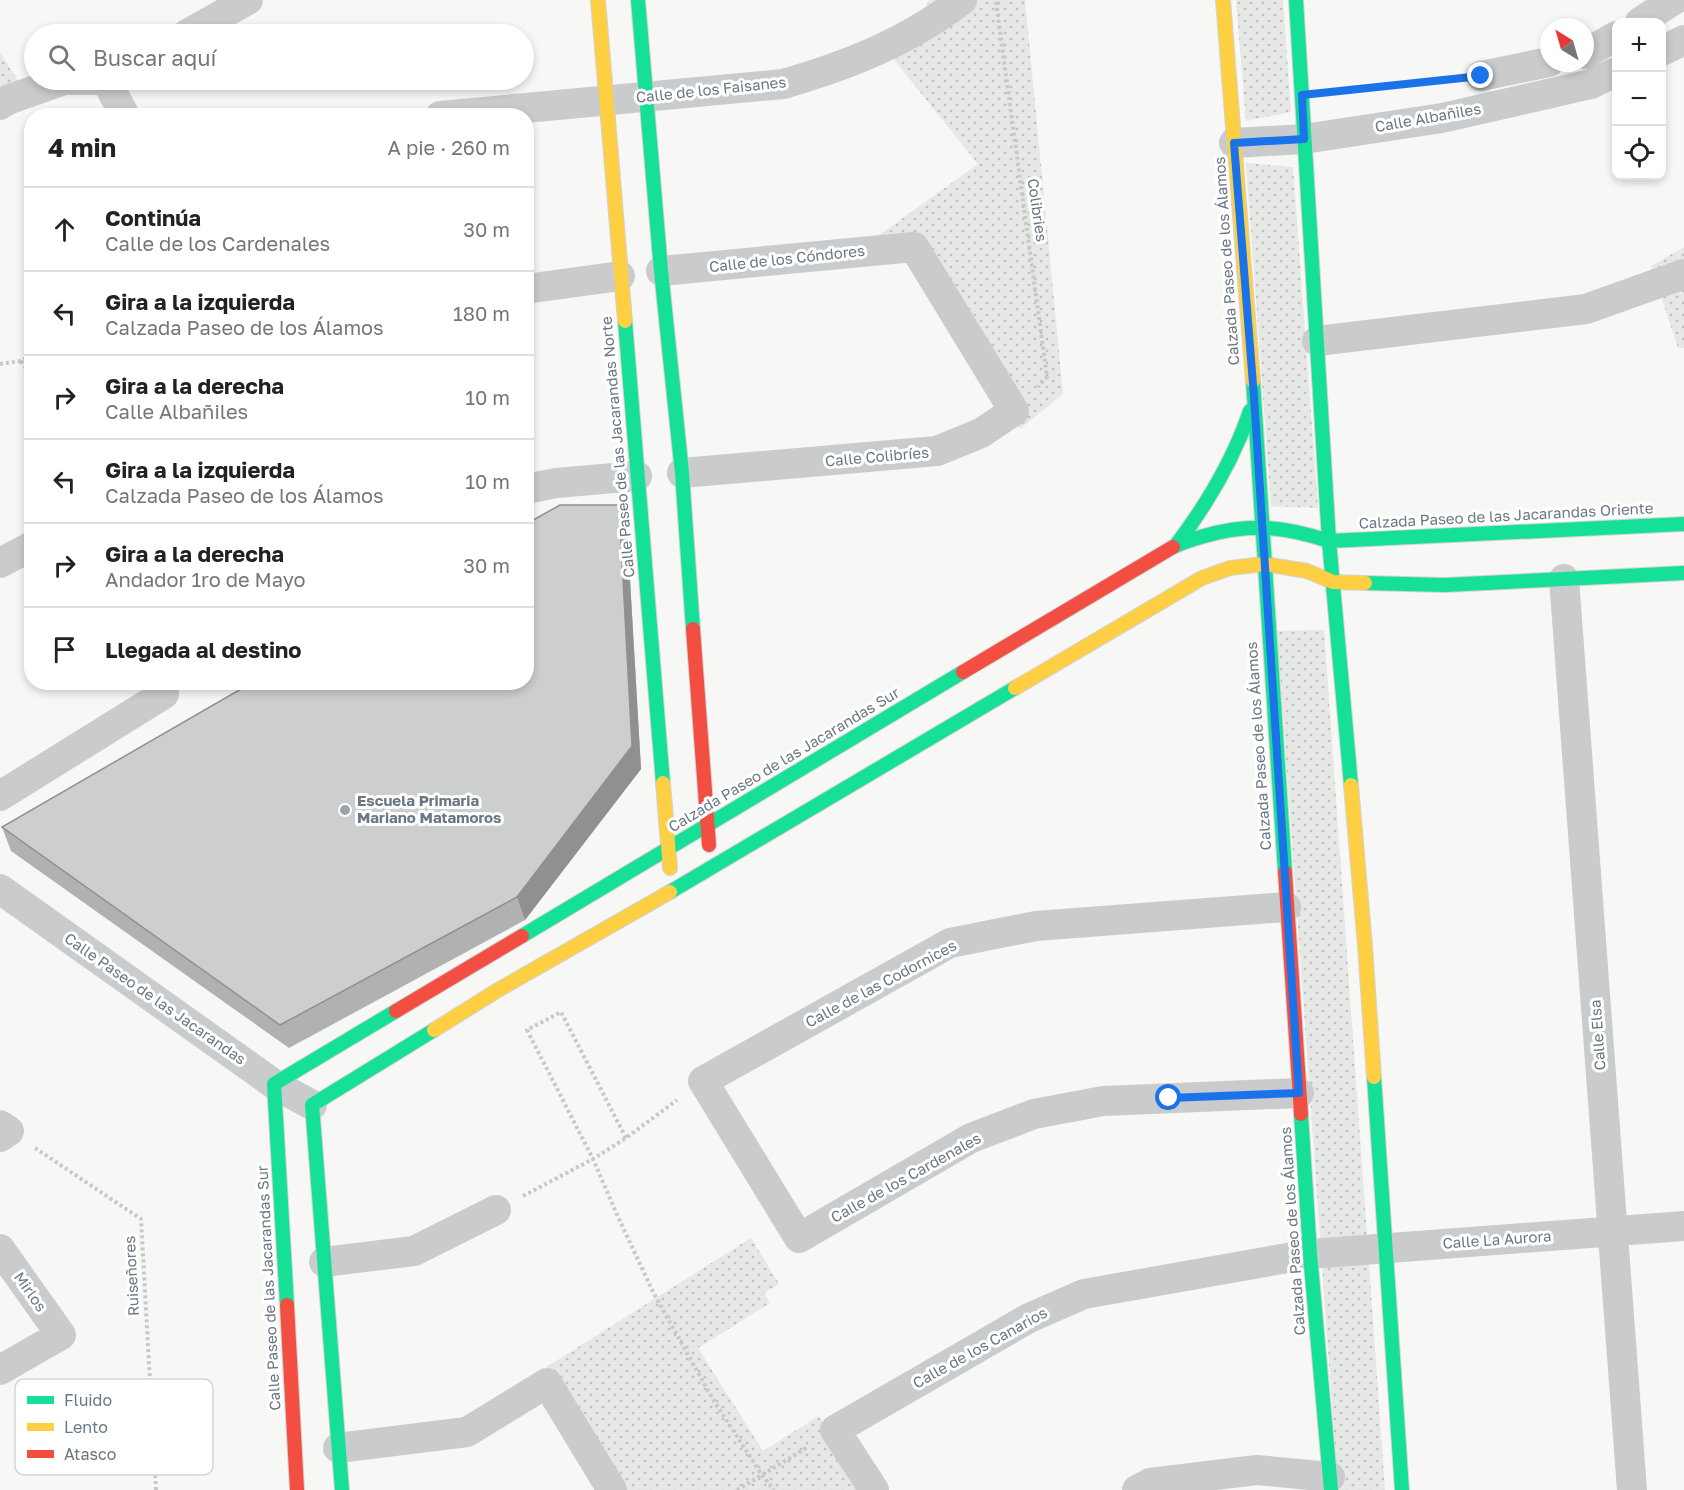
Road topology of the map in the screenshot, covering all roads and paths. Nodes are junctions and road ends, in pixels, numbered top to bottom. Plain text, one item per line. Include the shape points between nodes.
1 (248, 0) edge
2 (598, 0) edge
3 (639, 0) edge
4 (962, 0) edge
5 (996, 0) edge
6 (1223, 0) edge
7 (1296, 0) edge
8 (1674, 0) edge
9 (1646, 18) edge
10 (205, 24) edge
11 (1612, 39) edge
12 (1684, 40) edge
13 (1594, 49) edge
14 (1666, 49) edge
15 (1540, 64) edge
16 (1612, 74) edge
17 (1481, 76) joint
18 (24, 90) edge
19 (112, 90) edge
20 (4, 95) edge
21 (1302, 95) junction
22 (646, 96) junction
23 (607, 102) junction
24 (122, 108) edge
25 (534, 108) edge
26 (1304, 139) junction
27 (1234, 143) junction
28 (661, 271) junction
29 (1684, 274) edge
30 (620, 276) junction
31 (534, 288) edge
32 (1317, 341) junction
33 (24, 359) edge
34 (21, 360) junction
35 (0, 364) edge
36 (24, 365) edge
37 (1254, 397) junction
38 (1014, 411) junction
39 (682, 473) junction
40 (637, 476) junction
41 (534, 487) edge
42 (1684, 524) edge
43 (1262, 527) junction
44 (1329, 541) junction
45 (1176, 545) junction
46 (24, 550) edge
47 (0, 562) edge
48 (1264, 564) junction
49 (1684, 573) edge
50 (1564, 579) junction
51 (1333, 582) junction
52 (162, 690) edge
53 (0, 796) edge
54 (707, 826) junction
55 (667, 849) junction
56 (712, 867) junction
57 (0, 890) edge
58 (673, 890) junction
59 (1286, 908) junction
60 (703, 1081) junction
61 (274, 1084) junction
62 (1299, 1093) junction
63 (312, 1105) junction
64 (3, 1131) edge
65 (626, 1138) junction
66 (593, 1159) junction
67 (496, 1210) joint
68 (1684, 1226) edge
69 (1613, 1231) junction
70 (1387, 1248) junction
71 (0, 1250) edge
72 (1310, 1254) junction
73 (324, 1262) junction
74 (0, 1370) edge
75 (150, 1379) edge
76 (835, 1430) junction
77 (338, 1448) junction
78 (155, 1475) edge
79 (762, 1475) junction
80 (1331, 1484) edge
81 (156, 1490) edge
82 (297, 1490) edge
83 (342, 1490) edge
84 (612, 1490) edge
85 (737, 1490) edge
86 (774, 1490) edge
87 (874, 1490) edge
88 (1137, 1490) edge
89 (1402, 1490) edge
90 (1632, 1490) edge

1 - 10 street
2 - 23 street, Calle Paseo de las Jacarandas Norte
3 - 22 street
4 - 22 street, Calle de los Faisanes via 898,42 837,68 783,84
5 - 38 path, Colibries via 1047,377
6 - 27 street, Calzada Paseo de los Álamos
7 - 21 street
8 - 9 street
11 - 13 street
12 - 14 street
15 - 17 street
16 - 26 street, Calle Albañiles via 1591,84 1442,118
17 - 21 path
18 - 20 street
19 - 24 street
21 - 26 street
22 - 23 street, Calle de los Faisanes
22 - 28 street
23 - 25 street, Calle de los Faisanes
23 - 30 street, Calle Paseo de las Jacarandas Norte
26 - 27 street, Calle Albañiles
26 - 32 street
27 - 37 street, Calzada Paseo de los Álamos
28 - 38 street, Calle de los Cóndores via 914,247
28 - 39 street
29 - 32 street via 1586,309
30 - 31 street
30 - 40 street, Calle Paseo de las Jacarandas Norte
32 - 44 street
33 - 34 path
34 - 35 path
34 - 36 path
37 - 43 street, Calzada Paseo de los Álamos
37 - 45 street via 1224,476
38 - 39 street, Calle Colibríes via 981,433 938,452
39 - 54 street
40 - 41 street
40 - 55 street, Calle Paseo de las Jacarandas Norte
42 - 44 street, Calzada Paseo de las Jacarandas Oriente
43 - 44 street, Calzada Paseo de las Jacarandas Sur via 1284,528
43 - 45 street, Calzada Paseo de las Jacarandas Sur via 1215,531
43 - 48 street, Calzada Paseo de los Álamos
44 - 51 street
45 - 54 street, Calzada Paseo de las Jacarandas Sur
46 - 47 street
48 - 51 street via 1306,571
48 - 56 street via 1230,568 1202,578
48 - 59 street, Calzada Paseo de los Álamos
49 - 50 street
50 - 51 street via 1445,585
50 - 69 street, Calle Elsa
51 - 70 street
52 - 53 street via 164,694
54 - 55 street, Calzada Paseo de las Jacarandas Sur
54 - 56 street
55 - 58 street, Calle Paseo de las Jacarandas Norte
55 - 61 street, Calzada Paseo de las Jacarandas Sur
56 - 58 street
57 - 61 street, Calle Paseo de las Jacarandas
58 - 63 street via 498,990
59 - 60 street, Calle de las Codornices via 1036,926 950,943
59 - 62 street, Calzada Paseo de los Álamos
60 - 62 street, Calle de los Cardenales via 800,1238 971,1138 1034,1114 1103,1101
60 - 65 path
61 - 63 street, Calle Paseo de las Jacarandas
61 - 82 street, Calle Paseo de las Jacarandas Sur
62 - 72 street, Calzada Paseo de los Álamos
63 - 73 street
64 - 75 path, Ruiseñores via 141,1219
65 - 66 path
65 - 66 path via 561,1012 527,1030
66 - 67 path
66 - 79 path via 654,1294 714,1401
67 - 73 street via 414,1251
68 - 69 street, Calle La Aurora
69 - 70 street, Calle La Aurora
69 - 90 street, Calle Elsa
70 - 72 street, Calle La Aurora
70 - 89 street
71 - 74 street, Mirlos via 61,1335
72 - 76 street, Calle de los Canarios via 1084,1294 1029,1318
72 - 80 street, Calzada Paseo de los Álamos
73 - 77 street
76 - 79 path
76 - 87 street
77 - 83 street
77 - 84 street via 467,1432 547,1383
78 - 81 path, Ruiseñores
79 - 85 path
79 - 86 path
80 - 88 street via 1257,1470 1150,1483

